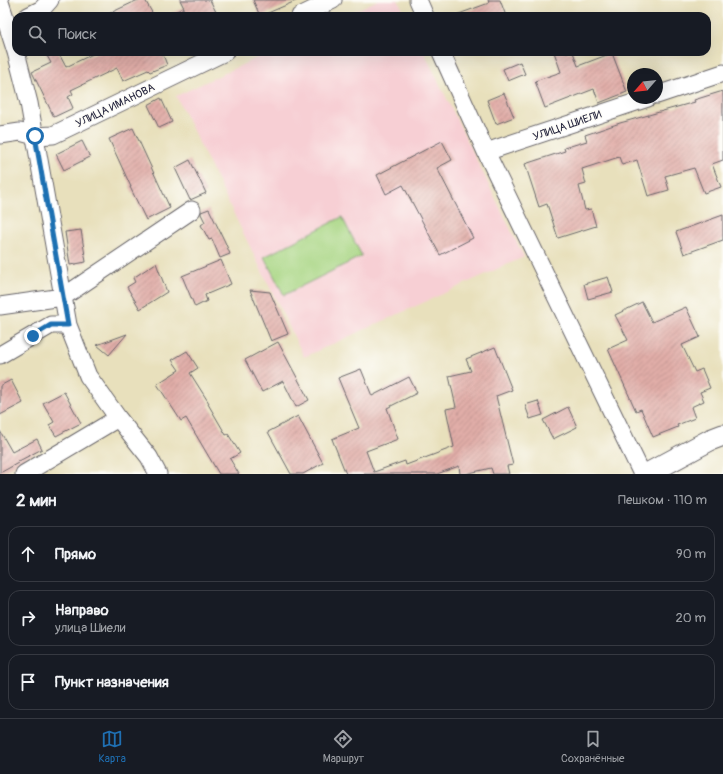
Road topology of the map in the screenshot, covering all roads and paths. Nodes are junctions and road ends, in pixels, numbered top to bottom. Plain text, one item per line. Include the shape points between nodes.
1 (50, 0) edge
2 (333, 0) edge
3 (418, 0) edge
4 (0, 2) edge
5 (36, 12) edge
6 (308, 12) edge
7 (423, 12) edge
8 (12, 22) edge
9 (17, 56) edge
10 (217, 56) edge
11 (443, 56) edge
12 (723, 73) edge
13 (663, 93) edge
14 (630, 104) edge
15 (0, 135) edge
16 (35, 136) junction
17 (486, 152) junction
18 (192, 210) dead end
19 (63, 298) junction
20 (0, 306) edge
21 (68, 325) junction
22 (0, 355) edge
23 (118, 418) junction
24 (723, 435) edge
25 (24, 474) edge
26 (158, 474) edge
27 (642, 474) edge
28 (647, 474) edge

1 - 5 street
2 - 6 street
3 - 7 street
4 - 8 street
9 - 16 street
10 - 16 street, УЛИЦА ИМАНОВА via 53,135
11 - 17 street
12 - 13 street
14 - 17 street, УЛИЦА ШИЕЛИ
15 - 16 street, УЛИЦА ИМАНОВА via 20,132
16 - 19 street
17 - 27 street
18 - 19 street
19 - 20 street
19 - 21 street
21 - 22 street via 51,325
21 - 23 street via 88,376
23 - 25 street
23 - 26 street via 149,457
24 - 28 street

